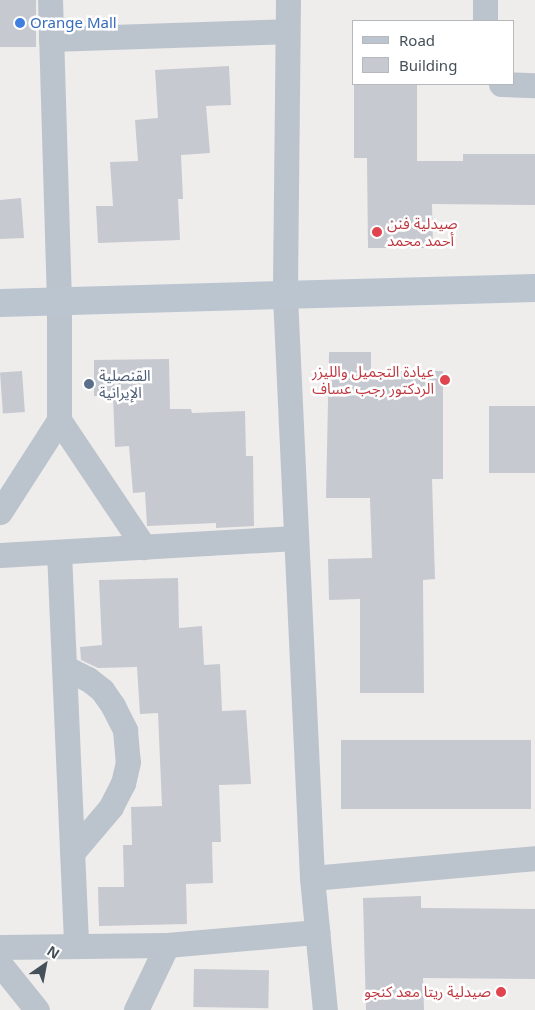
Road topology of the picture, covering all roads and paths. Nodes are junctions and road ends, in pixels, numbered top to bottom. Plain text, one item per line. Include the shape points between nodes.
1 (50, 0) edge
2 (288, 0) edge
3 (485, 0) edge
4 (485, 20) edge
5 (287, 31) junction
6 (51, 39) junction
7 (515, 84) edge
8 (535, 85) edge
9 (535, 288) edge
10 (285, 296) junction
11 (60, 302) junction
12 (0, 303) edge
13 (59, 420) junction
14 (0, 512) edge
15 (296, 538) junction
16 (144, 547) junction
17 (59, 552) junction
18 (0, 555) edge
19 (64, 667) junction
20 (72, 853) junction
21 (535, 858) edge
22 (312, 878) junction
23 (317, 932) junction
24 (167, 945) junction
25 (76, 946) junction
26 (0, 947) edge
27 (0, 964) edge
28 (36, 1010) edge
29 (136, 1010) edge
30 (325, 1010) edge

1 - 6 street
2 - 5 street
3 - 4 street
5 - 6 street
5 - 10 street
6 - 11 street
7 - 8 street
9 - 10 street
10 - 11 street
10 - 15 street
11 - 12 street
11 - 13 street
13 - 14 street
13 - 16 street
15 - 16 street
15 - 22 street
16 - 17 street
17 - 18 street
17 - 19 street
19 - 20 street
19 - 20 street via 95,684 113,706 126,730 128,762 123,783 111,807
20 - 25 street
21 - 22 street
22 - 23 street
23 - 24 street
23 - 30 street
24 - 25 street
24 - 29 street
25 - 26 street
27 - 28 street

